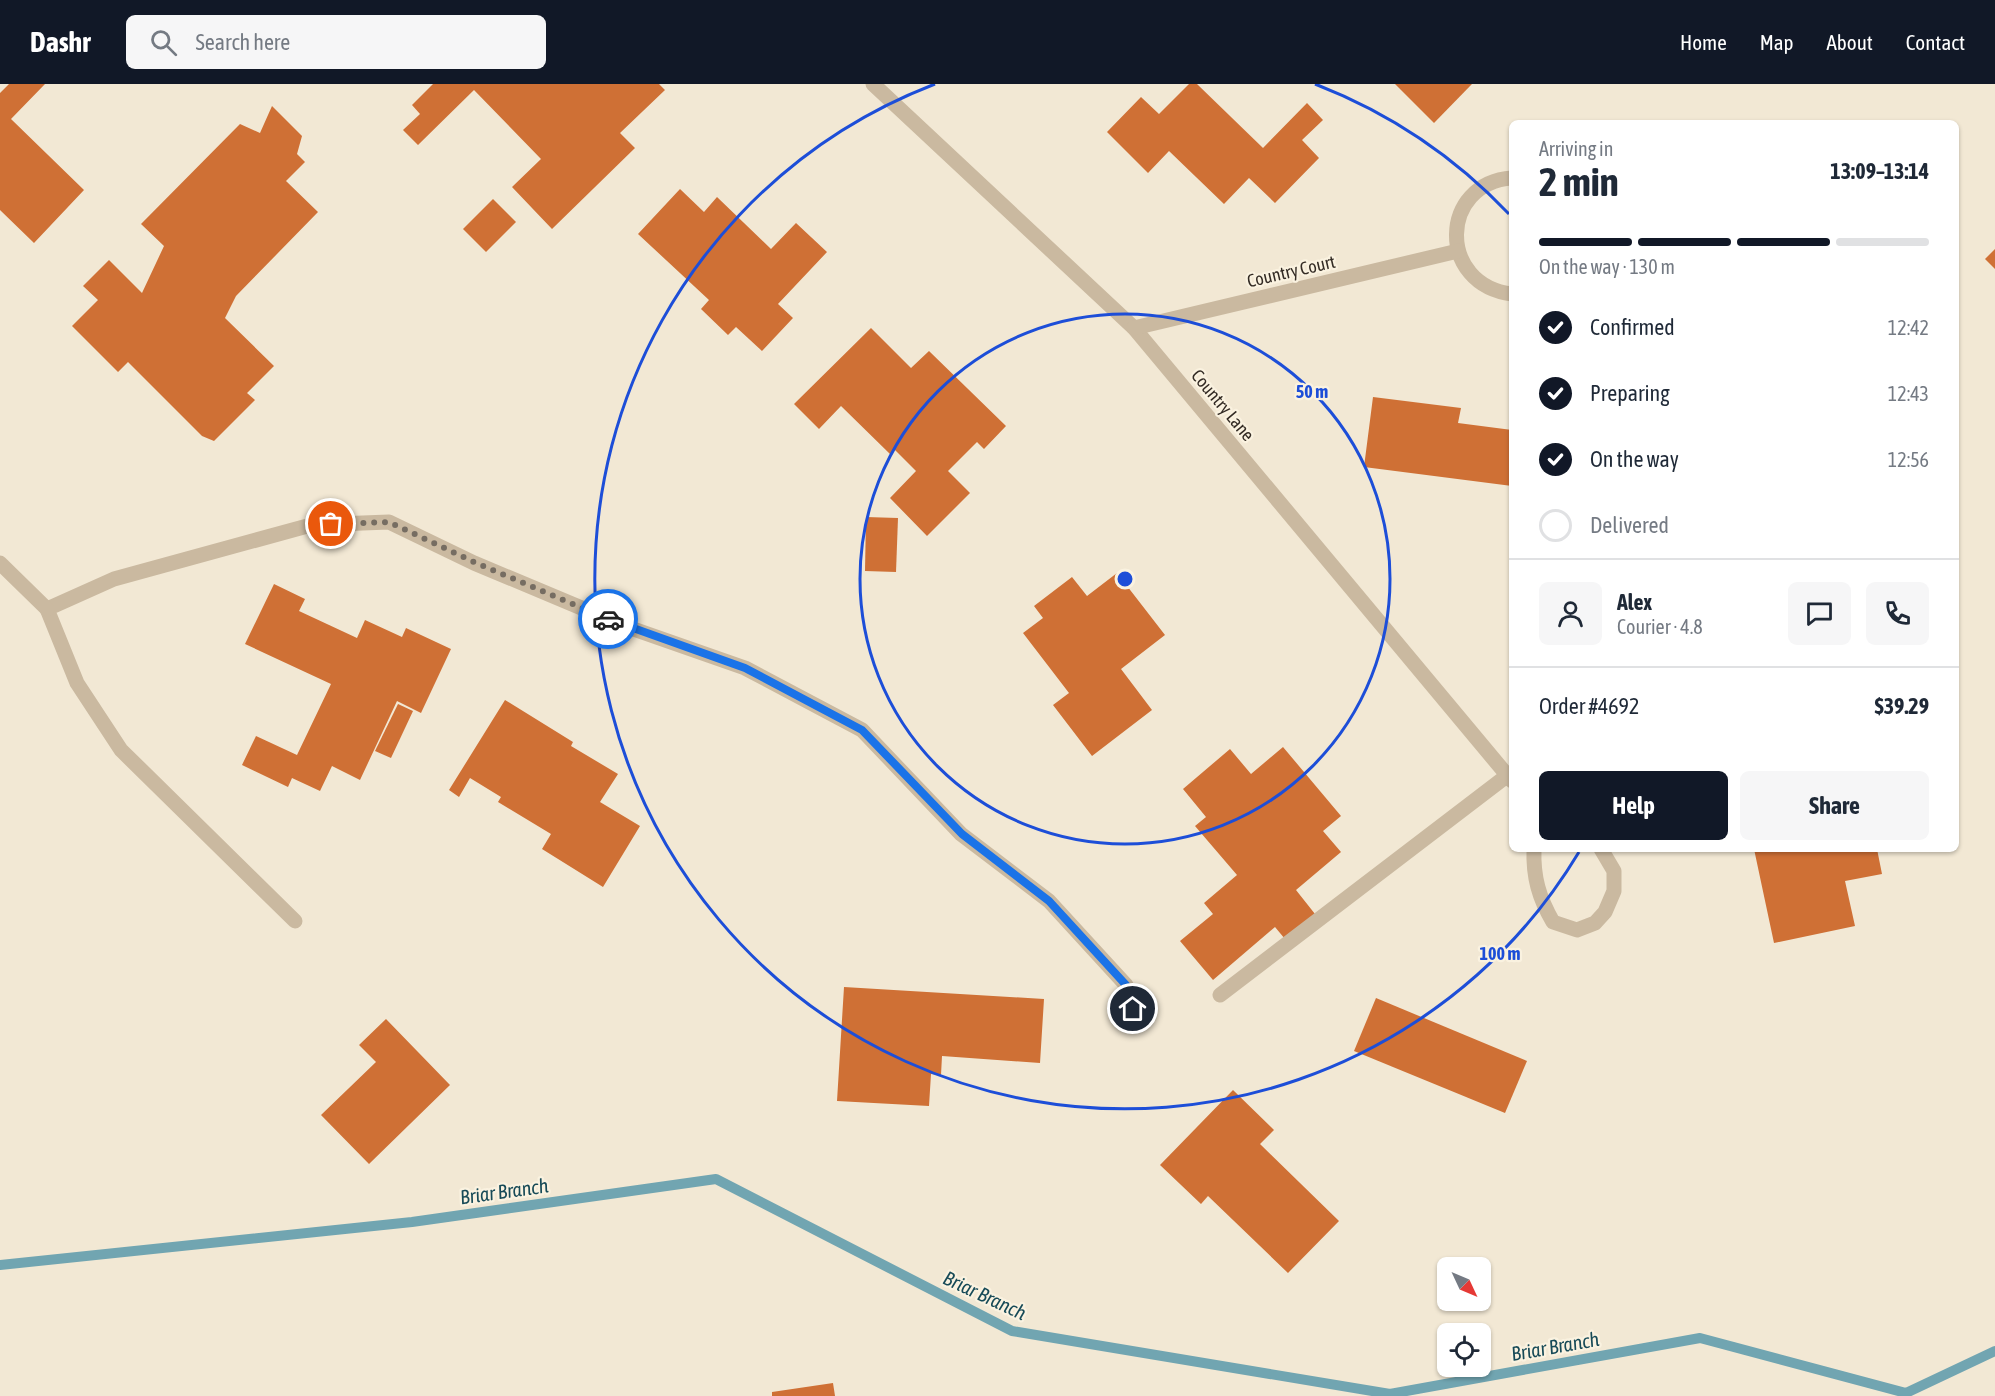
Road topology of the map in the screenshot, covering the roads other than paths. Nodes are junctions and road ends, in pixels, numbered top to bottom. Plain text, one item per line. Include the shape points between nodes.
1 (873, 84) edge
2 (1509, 178) edge
3 (1458, 251) junction
4 (1509, 294) edge
5 (1134, 328) junction
6 (0, 563) edge
7 (47, 609) junction
8 (1509, 777) edge
9 (1509, 779) edge
10 (1533, 852) edge
11 (1603, 852) edge
12 (295, 921) dead end
13 (1220, 995) dead end
14 (1133, 1009) dead end

1 - 5 street, Country Lane
2 - 3 street via 1483,186 1469,198 1458,224
3 - 4 street via 1466,269 1480,283
3 - 5 street, Country Court
5 - 8 street, Country Lane
6 - 7 street
7 - 12 street via 77,683 121,750
7 - 14 street via 114,579 311,525 389,522 622,625 745,668 862,730 962,834 1049,901 1126,985
9 - 13 street
10 - 11 street via 1533,873 1541,901 1553,922 1577,930 1595,923 1614,891 1614,871

